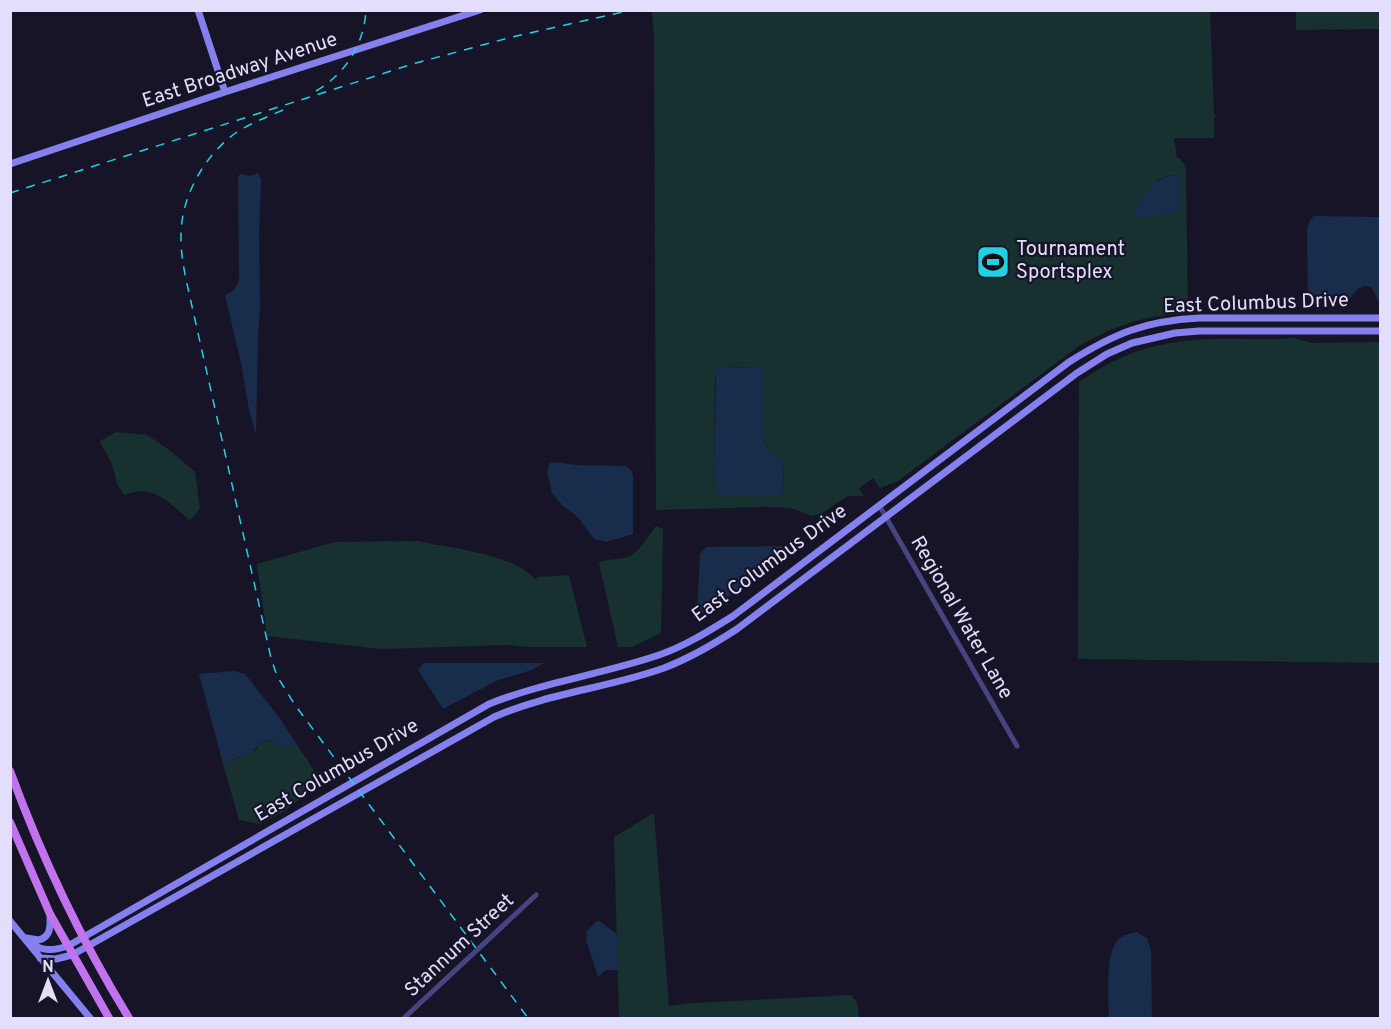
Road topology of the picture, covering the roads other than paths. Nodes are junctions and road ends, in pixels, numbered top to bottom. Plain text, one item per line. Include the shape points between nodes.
1 (198, 10) edge
2 (480, 10) edge
3 (225, 92) junction
4 (10, 164) edge
5 (1380, 318) edge
6 (1380, 331) edge
7 (879, 505) junction
8 (885, 516) junction
9 (610, 669) junction
10 (613, 681) junction
11 (1017, 746) dead end
12 (10, 771) edge
13 (10, 822) edge
14 (232, 850) junction
15 (239, 861) junction
16 (536, 895) dead end
17 (50, 914) junction
18 (10, 921) edge
19 (24, 937) junction
20 (83, 939) junction
21 (31, 944) junction
22 (68, 946) junction
23 (87, 946) junction
24 (72, 955) junction
25 (40, 958) junction
26 (90, 1018) edge
27 (109, 1018) edge
28 (129, 1018) edge
29 (404, 1018) edge

1 - 3 street
2 - 3 street, East Broadway Avenue
3 - 4 street, East Broadway Avenue
5 - 7 street, East Columbus Drive via 1199,318 1128,331 1069,362
6 - 8 street, East Columbus Drive via 1199,331 1152,337 1132,344 1077,373
7 - 8 street, Regional Water Lane
7 - 9 street, East Columbus Drive via 710,631 660,655
8 - 10 street, East Columbus Drive via 714,644 663,668
8 - 11 street, Regional Water Lane
9 - 10 street
9 - 14 street, East Columbus Drive via 537,687 489,705
10 - 15 street, East Columbus Drive via 494,717
12 - 20 main road via 39,846
13 - 17 main road
14 - 15 street
14 - 20 street, East Columbus Drive
15 - 23 street, East Columbus Drive
16 - 29 street, Stannum Street
17 - 19 street via 50,929 44,939
17 - 22 main road
18 - 19 street
19 - 21 street
20 - 22 street, East Columbus Drive
20 - 23 main road
21 - 22 street, East Columbus Drive via 50,951
21 - 25 street
22 - 24 main road
23 - 24 street, East Columbus Drive
23 - 28 main road
24 - 25 street
24 - 27 main road
25 - 26 street

